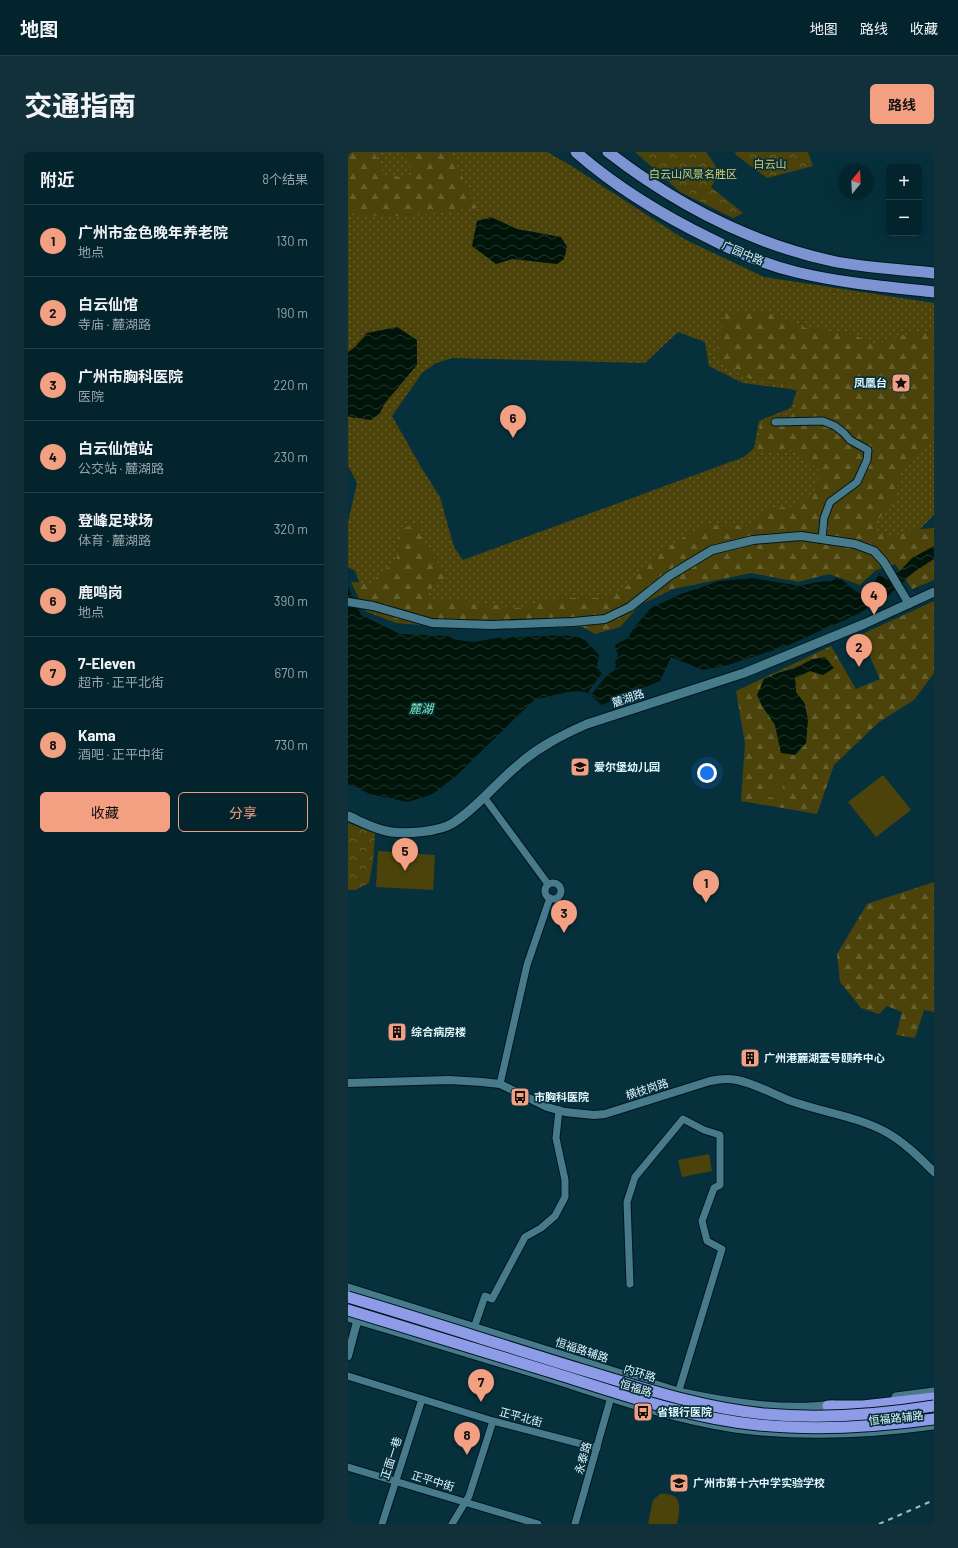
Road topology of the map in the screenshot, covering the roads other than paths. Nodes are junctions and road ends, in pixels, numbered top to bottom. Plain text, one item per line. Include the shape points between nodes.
1 (576, 152) edge
2 (608, 152) edge
3 (934, 273) edge
4 (934, 292) edge
5 (775, 422) dead end
6 (822, 539) junction
7 (934, 592) edge
8 (348, 602) edge
9 (909, 604) junction
10 (484, 797) junction
11 (348, 816) edge
12 (548, 884) junction
13 (550, 898) junction
14 (348, 1082) edge
15 (500, 1084) junction
16 (559, 1110) junction
17 (934, 1172) edge
18 (630, 1284) dead end
19 (348, 1288) edge
20 (348, 1298) edge
21 (354, 1311) edge
22 (474, 1328) junction
23 (348, 1356) edge
24 (348, 1376) edge
25 (934, 1392) edge
26 (611, 1397) junction
27 (934, 1398) edge
28 (422, 1399) junction
29 (674, 1404) junction
30 (828, 1406) junction
31 (934, 1407) edge
32 (809, 1418) junction
33 (934, 1418) edge
34 (493, 1421) junction
35 (934, 1425) edge
36 (597, 1448) junction
37 (348, 1467) edge
38 (396, 1481) junction
39 (465, 1502) junction
40 (382, 1524) edge
41 (452, 1524) edge
42 (538, 1524) edge
43 (575, 1524) edge

1 - 4 main road, 广园中路 via 644,203 756,260 816,277
2 - 3 main road, 广园中路 via 676,199 773,244 834,261
5 - 6 street via 822,421 835,426 850,440 868,450 868,460 857,482 830,502 824,518
6 - 8 street via 800,536 753,540 712,550 669,576 630,607 605,619 490,625 432,623 373,606
6 - 9 street via 856,544 874,551 884,562
7 - 9 main road, 麓湖路
9 - 10 main road, 麓湖路 via 744,673 587,724 531,754
10 - 11 main road, 麓湖路 via 454,822 432,831 391,832
10 - 12 street
12 - 13 street via 544,890
12 - 13 street via 556,883 561,890 558,897
13 - 15 street via 527,965
14 - 15 street, 横枝岗路 via 449,1080
15 - 16 street, 横枝岗路
16 - 17 street, 横枝岗路 via 580,1114 606,1114 710,1081 735,1079 792,1101 868,1124 900,1141
16 - 22 street via 556,1138 565,1180 565,1197 555,1216 525,1237 492,1299 485,1296
18 - 29 street via 627,1202 635,1177 683,1118 704,1130 720,1135 720,1185 714,1188 702,1220 707,1240 722,1249
19 - 22 main road, 恒福路辅路
20 - 21 main road, 恒福路
20 - 31 highway, 内环路, bridge via 635,1386 704,1404 758,1413 797,1416 858,1415
21 - 23 street
21 - 26 main road, 恒福路辅路
21 - 29 main road, 恒福路 via 593,1385
21 - 33 highway, bridge via 633,1398 704,1417 797,1428 865,1426
22 - 29 main road, 恒福路辅路
24 - 28 street, 正平北街
25 - 30 main road, 恒福路辅路
26 - 29 main road, 恒福路辅路
26 - 36 street, 永泰路
27 - 30 highway via 863,1406
28 - 34 street, 正平北街
28 - 38 street, 正面一巷
29 - 30 main road, 恒福路辅路 via 715,1400 752,1404
29 - 32 main road, 恒福路 via 768,1416
29 - 33 main road, 恒福路 via 738,1421 788,1426 858,1426
29 - 35 main road, 恒福路辅路 via 736,1428 810,1434 865,1433
30 - 32 main road
31 - 32 main road, 恒福路 via 859,1417
34 - 36 street, 正平北街
34 - 39 street, 正平中街
36 - 43 street, 永泰路
37 - 38 street, 正平中街
38 - 39 street, 正平中街
38 - 40 street, 正面一巷
39 - 41 street, 正平中街
39 - 42 street, 正平中街

